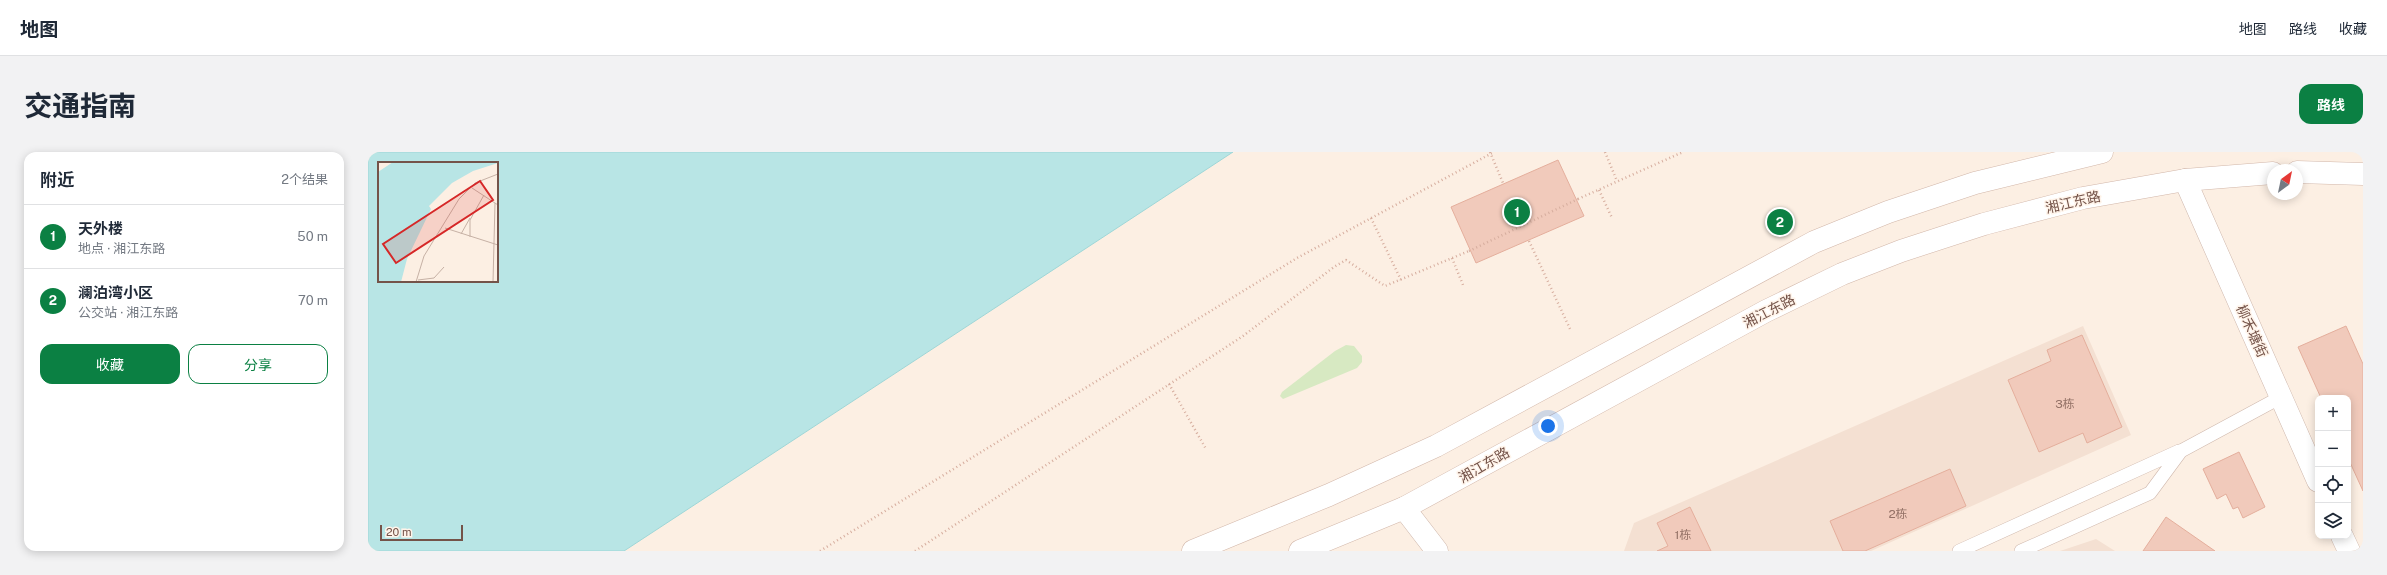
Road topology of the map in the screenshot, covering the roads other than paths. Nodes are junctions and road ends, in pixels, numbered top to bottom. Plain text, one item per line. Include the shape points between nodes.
1 (2102, 152) edge
2 (2303, 172) edge
3 (2267, 173) edge
4 (2363, 174) edge
5 (2185, 180) junction
6 (2281, 397) junction
7 (2181, 450) junction
8 (2315, 474) edge
9 (1404, 508) junction
10 (2343, 539) edge
11 (1193, 551) edge
12 (1300, 551) edge
13 (1437, 551) edge
14 (1960, 551) edge
15 (2020, 551) edge
16 (2349, 551) edge

1 - 11 main road via 1975,183 1888,212 1814,242 1436,446 1329,496
2 - 4 main road
3 - 5 main road, 湘江东路
5 - 6 main road, 柳禾塘街
5 - 9 main road, 湘江东路 via 2084,198 1984,224 1901,251 1842,274 1760,315
6 - 7 lane
6 - 8 main road, 柳禾塘街
7 - 14 lane
7 - 15 lane via 2150,493
9 - 12 main road, 湘江东路
9 - 13 main road
10 - 16 main road

